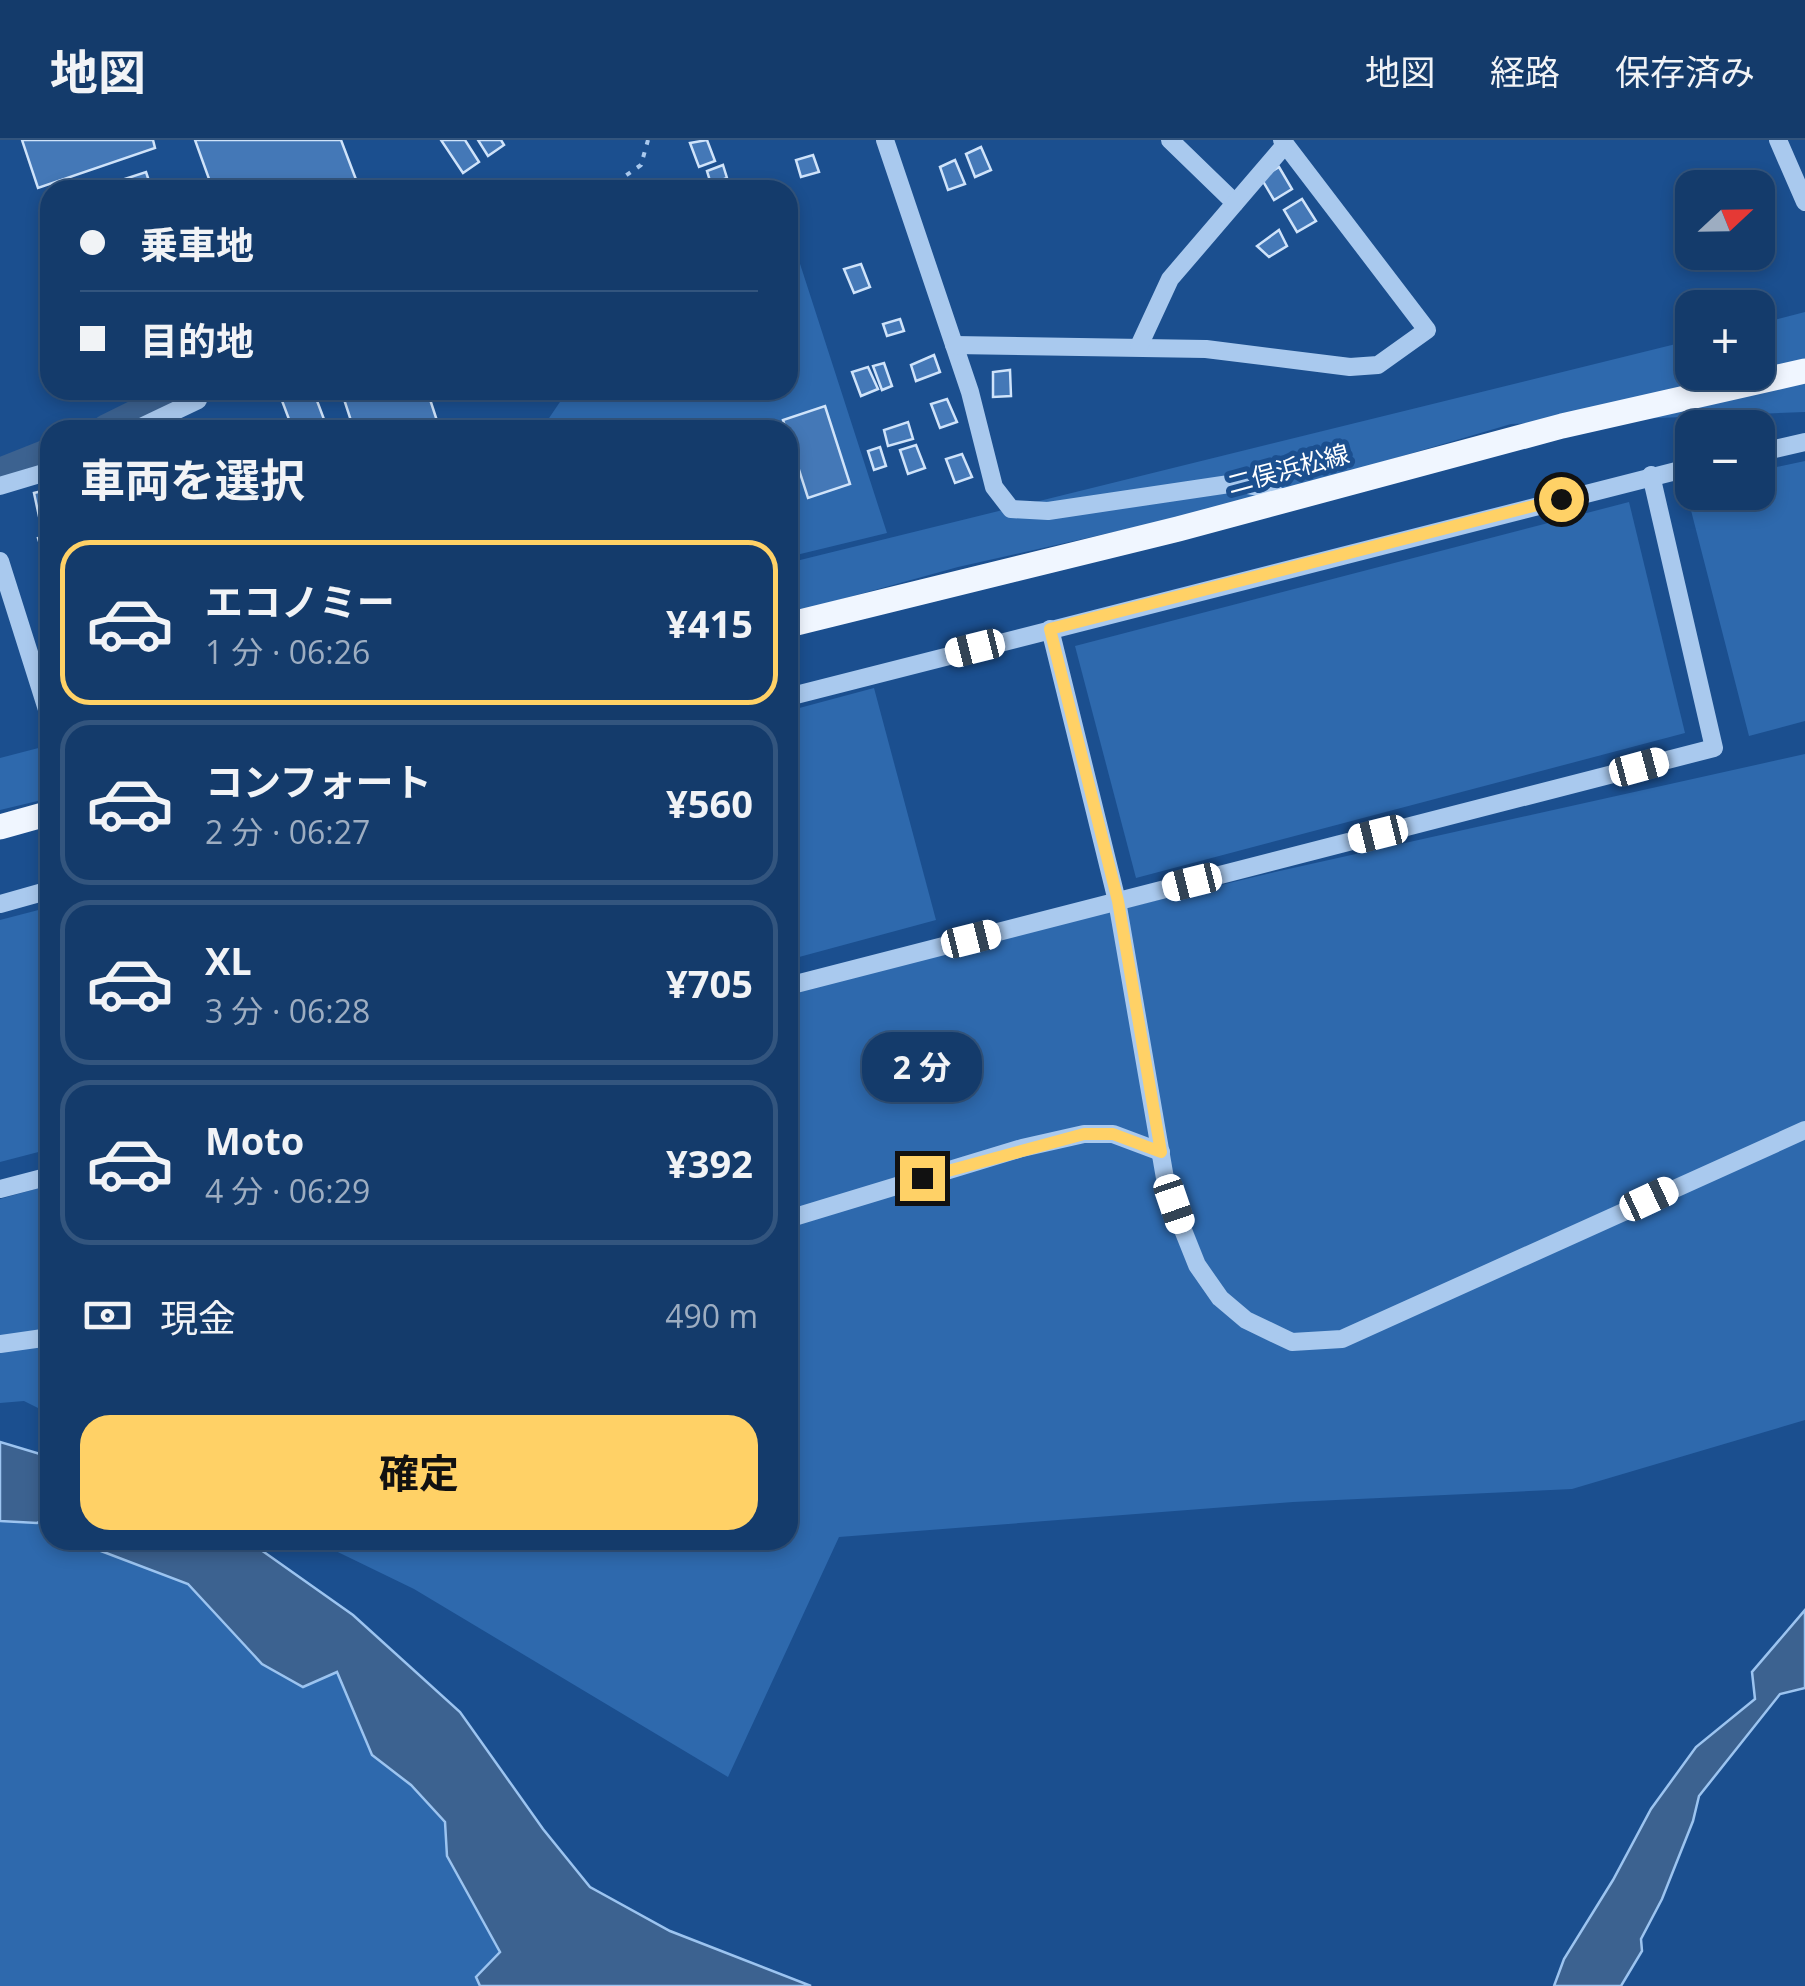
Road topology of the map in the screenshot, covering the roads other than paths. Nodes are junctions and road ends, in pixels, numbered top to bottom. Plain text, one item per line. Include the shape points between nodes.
1 (885, 140) edge
2 (1170, 140) edge
3 (1778, 140) edge
4 (1283, 143) edge
5 (1805, 202) edge
6 (1235, 203) junction
7 (954, 345) junction
8 (1139, 346) junction
9 (1805, 371) edge
10 (198, 400) dead end
11 (157, 420) edge
12 (1805, 442) edge
13 (1775, 449) edge
14 (1675, 471) edge
15 (40, 473) edge
16 (1651, 476) junction
17 (0, 486) edge
18 (1284, 500) junction
19 (0, 562) edge
20 (798, 622) edge
21 (1050, 629) junction
22 (40, 688) edge
23 (798, 694) edge
24 (40, 816) edge
25 (0, 827) edge
26 (40, 893) edge
27 (1118, 901) junction
28 (0, 904) edge
29 (798, 983) edge
30 (1805, 1130) edge
31 (1161, 1152) junction
32 (40, 1179) edge
33 (0, 1189) edge
34 (798, 1216) edge
35 (40, 1338) edge
36 (0, 1344) edge

1 - 7 street
2 - 6 street
3 - 5 street
4 - 6 street
4 - 8 street via 1427,330 1378,365 1350,367
6 - 8 street via 1170,279
7 - 8 street
7 - 18 street via 994,486 1011,508 1048,511 1236,484 1266,488
9 - 18 main road, 二俣浜松線 via 1562,426
10 - 11 street
12 - 13 street
14 - 16 street
15 - 17 street
16 - 21 street
16 - 27 street via 1714,748
18 - 20 main road, 二俣浜松線
19 - 22 street
21 - 23 street
21 - 27 street
24 - 25 main road
26 - 28 street
27 - 29 street
27 - 31 street
30 - 31 street via 1342,1338 1320,1342 1277,1337 1220,1298 1181,1226
31 - 34 street via 1113,1134 1084,1134
32 - 33 street
35 - 36 street

